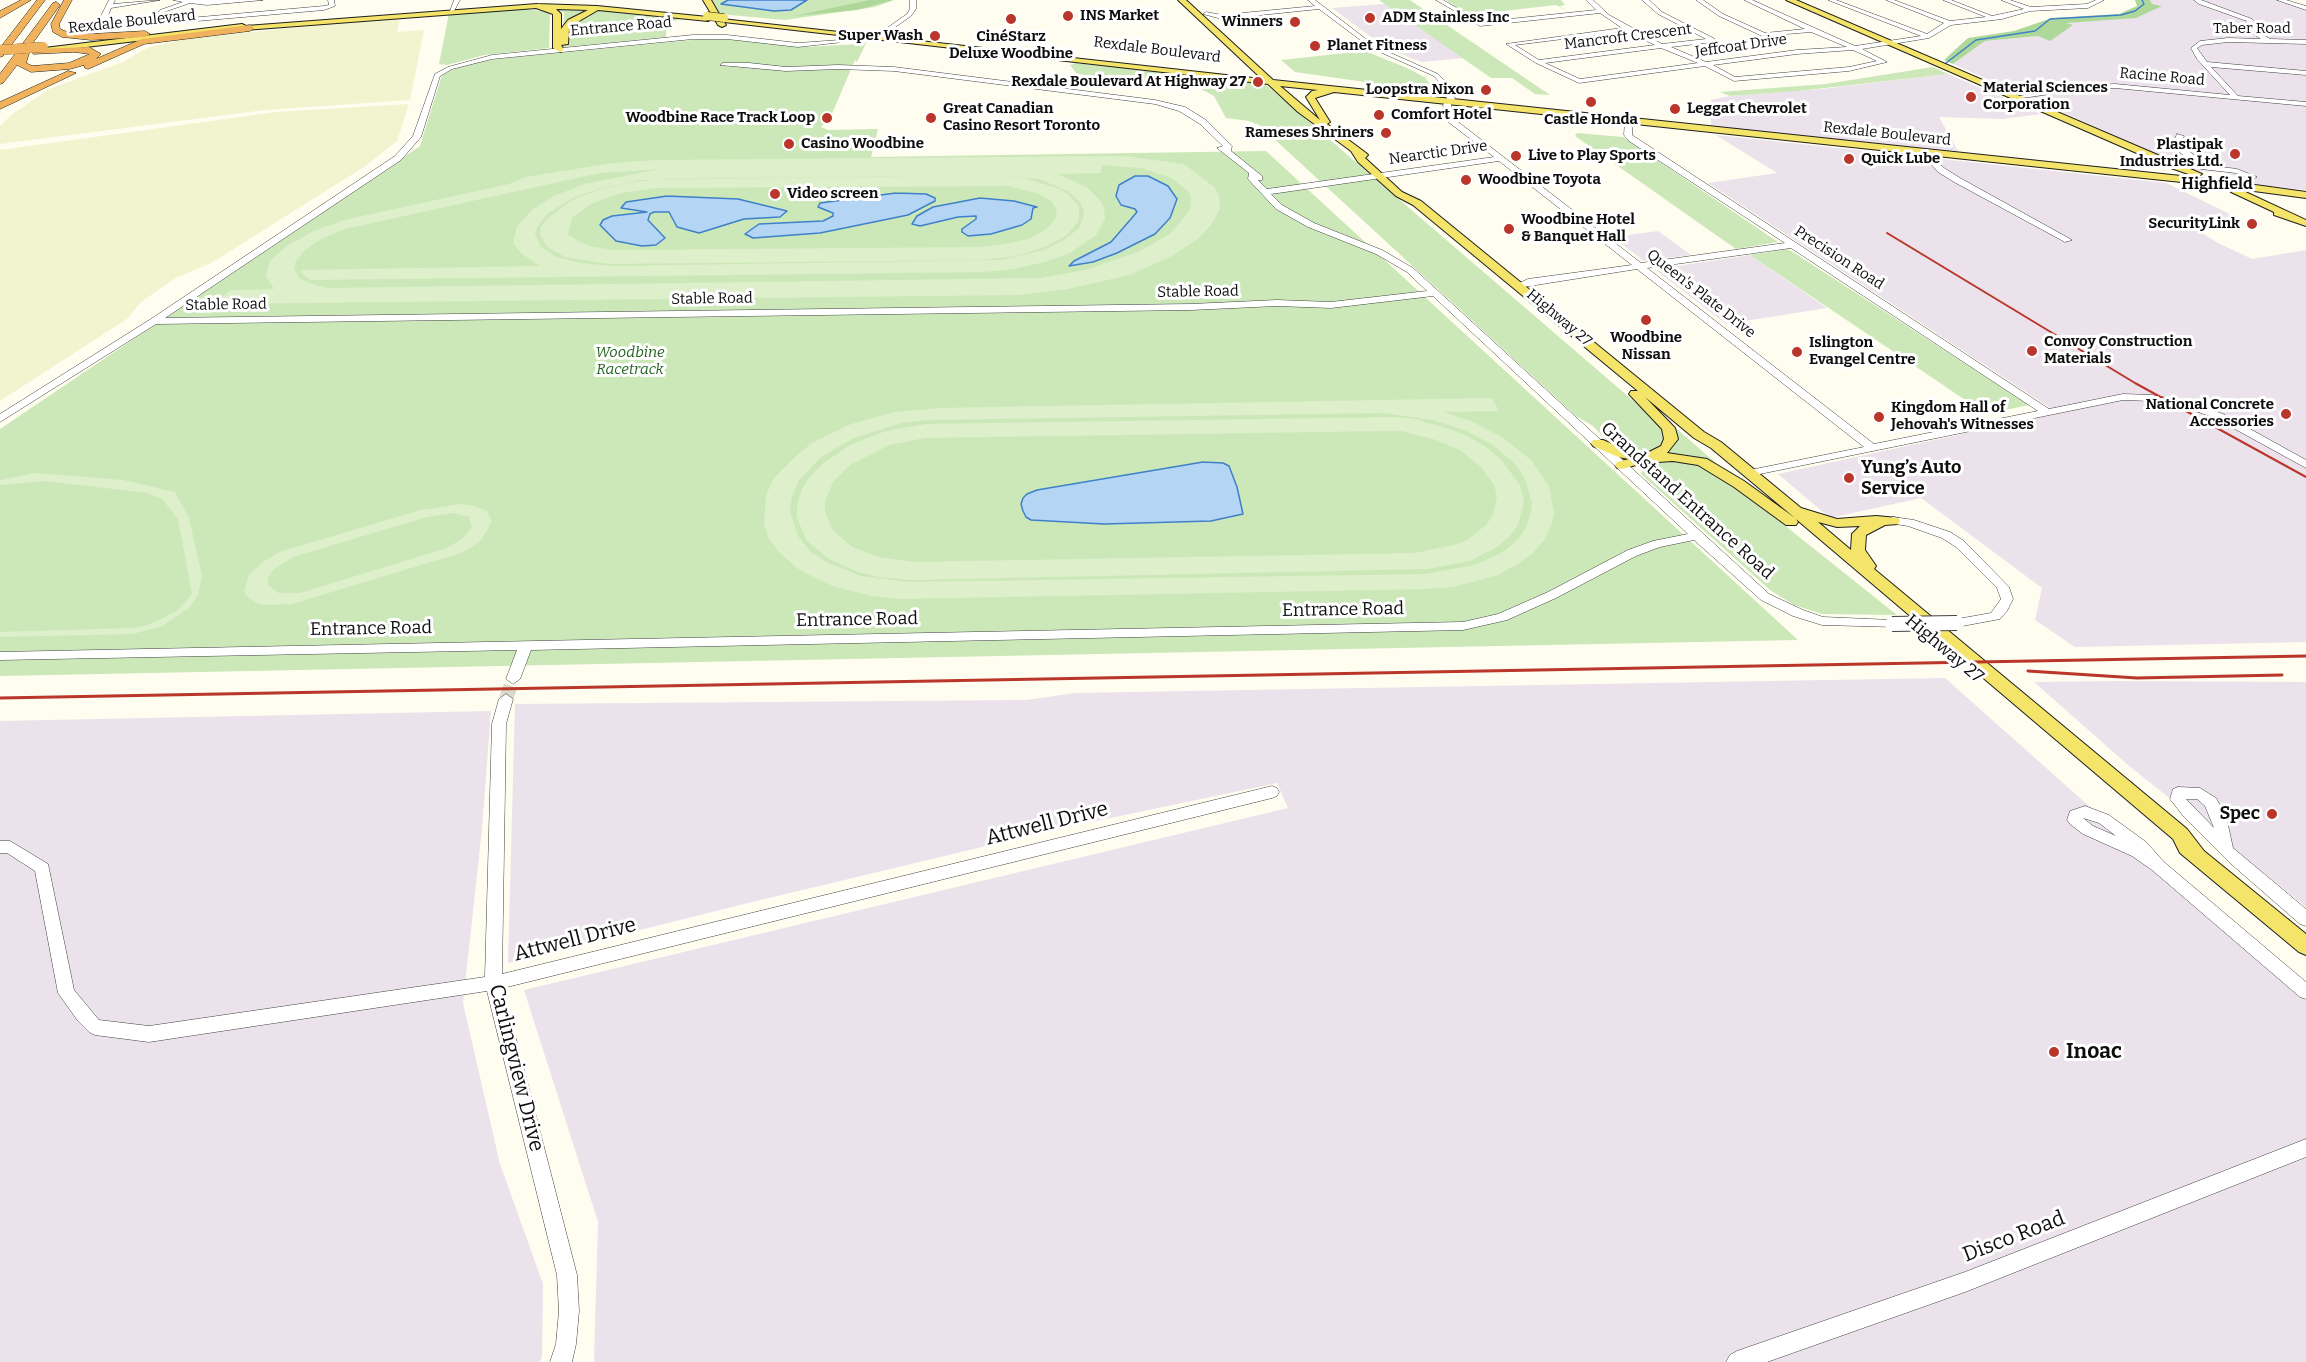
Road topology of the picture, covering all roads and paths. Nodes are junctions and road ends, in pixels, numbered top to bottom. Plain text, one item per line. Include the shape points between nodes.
1 (27, 0) edge
2 (41, 0) edge
3 (59, 0) edge
4 (68, 0) edge
5 (157, 0) edge
6 (176, 0) edge
7 (196, 0) edge
8 (260, 0) edge
9 (331, 0) edge
10 (700, 0) edge
11 (707, 0) edge
12 (913, 0) edge
13 (1182, 0) edge
14 (1190, 0) edge
15 (1311, 0) edge
16 (1439, 0) edge
17 (1589, 0) edge
18 (1645, 0) edge
19 (1699, 0) edge
20 (1747, 0) edge
21 (1790, 0) edge
22 (1831, 0) edge
23 (1889, 0) edge
24 (1946, 0) edge
25 (2004, 0) edge
26 (2063, 0) edge
27 (2101, 0) edge
28 (2197, 0) edge
29 (2280, 0) edge
30 (187, 2) junction
31 (110, 3) edge
32 (642, 3) dead end
33 (621, 4) edge
34 (457, 6) edge
35 (504, 6) junction
36 (1320, 7) junction
37 (2081, 7) junction
38 (597, 8) junction
39 (2306, 8) edge
40 (2030, 9) junction
41 (658, 11) junction
42 (1600, 11) junction
43 (0, 15) edge
44 (708, 17) junction
45 (1995, 18) junction
46 (1220, 20) junction
47 (151, 23) junction
48 (1949, 23) junction
49 (250, 28) junction
50 (1628, 28) junction
51 (1813, 29) junction
52 (181, 32) junction
53 (879, 35) junction
54 (1927, 37) junction
55 (112, 41) junction
56 (2269, 41) junction
57 (815, 42) junction
58 (840, 42) dead end
59 (2306, 42) edge
60 (27, 44) junction
61 (1893, 44) junction
62 (1661, 46) junction
63 (1856, 49) junction
64 (38, 50) junction
65 (560, 50) junction
66 (1237, 52) junction
67 (0, 53) edge
68 (1255, 56) junction
69 (1263, 62) dead end
70 (1538, 62) junction
71 (1704, 64) junction
72 (2205, 64) junction
73 (723, 65) dead end
74 (88, 66) junction
75 (1190, 69) junction
76 (2306, 73) edge
77 (1277, 79) junction
78 (0, 81) edge
79 (1360, 92) junction
80 (2016, 97) junction
81 (2236, 98) junction
82 (1450, 101) junction
83 (2306, 104) edge
84 (0, 106) edge
85 (1629, 121) junction
86 (1329, 127) junction
87 (2180, 136) dead end
88 (1926, 154) junction
89 (1501, 158) junction
90 (2180, 169) junction
91 (1383, 174) junction
92 (2142, 177) junction
93 (2253, 177) dead end
94 (2170, 178) junction
95 (2217, 184) junction
96 (1268, 191) junction
97 (2274, 193) junction
98 (2306, 195) edge
99 (2266, 204) junction
100 (2290, 216) junction
101 (2306, 223) edge
102 (2068, 240) dead end
103 (1792, 245) junction
104 (1644, 268) junction
105 (1520, 286) junction
106 (1434, 293) junction
107 (154, 321) junction
108 (1612, 362) junction
109 (2046, 412) junction
110 (0, 419) edge
111 (1699, 435) junction
112 (1598, 443) junction
113 (1871, 447) junction
114 (1650, 457) junction
115 (1622, 465) junction
116 (2306, 465) edge
117 (1750, 472) junction
118 (1763, 484) junction
119 (1893, 521) junction
120 (1791, 522) junction
121 (1696, 536) junction
122 (1910, 608) junction
123 (526, 644) junction
124 (0, 656) edge
125 (513, 679) tunnel mouth
126 (506, 699) tunnel mouth
127 (1272, 792) dead end
128 (0, 847) edge
129 (2226, 847) dead end
130 (2196, 854) junction
131 (2158, 866) junction
132 (2306, 919) edge
133 (2306, 946) edge
134 (493, 983) junction
135 (2306, 992) edge
136 (2306, 1148) edge
137 (561, 1362) edge
138 (1737, 1362) edge

1 - 43 highway
2 - 67 highway
3 - 60 highway
4 - 52 highway via 56,24 56,30 65,35
5 - 31 street
6 - 30 street
7 - 30 street
8 - 30 street
9 - 47 street via 332,6 327,8
10 - 57 main road via 718,26 805,37
11 - 57 main road via 724,26
12 - 53 street via 911,12
13 - 66 main road, Highway 27
14 - 46 main road, Highway 27
15 - 36 street, Queen's Plate Drive
16 - 42 street via 1480,24
17 - 42 street
18 - 62 street, Mancroft Crescent via 1667,17 1713,40
19 - 51 street via 1721,15 1764,34
20 - 51 street
21 - 61 main road
22 - 54 street
23 - 48 street
24 - 45 street
25 - 40 street
26 - 37 street
27 - 37 street, Jeffcoat Drive
28 - 56 street via 2250,20 2248,28
29 - 39 street
30 - 47 street via 162,11
31 - 47 street via 104,23
32 - 41 main road
33 - 35 main road, Rexdale Boulevard
33 - 35 main road
33 - 41 main road, Rexdale Boulevard
34 - 35 main road, Rexdale Boulevard
34 - 49 main road, Rexdale Boulevard
34 - 52 main road, Rexdale Boulevard
35 - 38 main road, Rexdale Boulevard
35 - 65 main road via 553,10 557,14
36 - 46 street
36 - 82 street, Queen's Plate Drive via 1373,47 1436,75 1445,84
37 - 40 street, Jeffcoat Drive
38 - 44 main road, Rexdale Boulevard
38 - 65 main road via 571,22 565,29 564,47
40 - 45 street, Jeffcoat Drive
41 - 44 main road, Rexdale Boulevard
42 - 50 street
44 - 53 main road, Rexdale Boulevard, bridge
45 - 48 street, Jeffcoat Drive
46 - 68 main road, Highway 27
48 - 54 street, Jeffcoat Drive
49 - 55 main road, Rexdale Boulevard
49 - 74 highway via 147,41
50 - 62 street
50 - 70 street, Jeffcoat Drive via 1509,43
51 - 63 street
52 - 55 main road, Rexdale Boulevard
53 - 75 main road, Rexdale Boulevard
53 - 77 main road, Rexdale Boulevard
54 - 61 street, Jeffcoat Drive
55 - 64 main road, Rexdale Boulevard
55 - 74 highway via 105,57
56 - 59 street, Taber Road
56 - 72 street, Taber Road via 2228,39 2200,43 2194,50
57 - 58 main road
57 - 65 street, Entrance Road via 713,36
60 - 64 highway via 21,64 31,69 70,66 96,54 90,50
60 - 78 highway
61 - 63 street, Jeffcoat Drive
61 - 80 main road
62 - 70 street, Mancroft Crescent
62 - 71 street
63 - 71 street, Jeffcoat Drive
63 - 71 street via 1884,62 1849,69 1734,79
64 - 67 highway
65 - 107 street, Entrance Road via 474,60 442,71 437,75 417,137 398,159
66 - 75 main road via 1239,67
66 - 77 main road, Highway 27
68 - 69 main road
68 - 77 main road, Highway 27
70 - 71 street, Jeffcoat Drive via 1579,81
72 - 76 street
72 - 81 street
73 - 96 street, Grandstand Entrance Road via 897,71 1164,104 1199,121 1222,150
74 - 84 highway
75 - 77 main road, Rexdale Boulevard
77 - 79 main road, Rexdale Boulevard
77 - 82 main road, Rexdale Boulevard
77 - 86 main road, Highway 27 via 1301,110
79 - 82 main road, Rexdale Boulevard
79 - 86 main road via 1310,96
80 - 81 street, Racine Road via 2102,86
80 - 90 main road
81 - 83 street, Racine Road
82 - 85 main road, Rexdale Boulevard
82 - 89 street, Queen's Plate Drive via 1450,119
85 - 88 main road, Rexdale Boulevard
85 - 103 street, Precision Road via 1628,135 1632,139
86 - 91 main road, Highway 27 via 1361,160
87 - 93 street via 2177,143 2181,149 2204,167
88 - 92 main road, Rexdale Boulevard
88 - 102 street via 1957,180
89 - 91 street, Nearctic Drive
89 - 104 street, Queen's Plate Drive
90 - 94 main road via 2180,175
90 - 95 main road
91 - 96 street, Nearctic Drive
91 - 105 main road, Highway 27
92 - 94 main road, Rexdale Boulevard
92 - 95 main road, Rexdale Boulevard
94 - 95 main road, Rexdale Boulevard
95 - 97 main road, Rexdale Boulevard
95 - 98 main road, Rexdale Boulevard
95 - 99 main road
95 - 100 main road
96 - 106 street, Grandstand Entrance Road via 1279,207 1311,225 1393,259
97 - 98 main road, Rexdale Boulevard
97 - 99 main road via 2263,196
99 - 100 main road
100 - 101 main road
103 - 104 street
103 - 109 street, Precision Road
104 - 105 street
104 - 113 street, Queen's Plate Drive
105 - 108 main road, Highway 27
106 - 107 street, Stable Road via 1292,308 1272,305
106 - 112 street, Grandstand Entrance Road
107 - 110 street
108 - 111 main road, Highway 27
108 - 114 main road via 1623,383 1668,428 1670,443
109 - 113 street
109 - 116 street via 2122,397 2189,405 2219,416
111 - 117 main road, Highway 27
111 - 120 main road, Highway 27
112 - 114 main road via 1630,455
112 - 115 street, Grandstand Entrance Road
113 - 117 street
114 - 115 main road
114 - 120 main road via 1702,462
115 - 121 street, Grandstand Entrance Road
117 - 118 main road, Highway 27
118 - 119 main road via 1817,518 1838,523
118 - 122 main road, Highway 27
119 - 121 street, Grandstand Entrance Road, bridge via 1910,523 1960,544 2003,587 2007,599 2003,608 1995,616 1957,623 1822,621 1766,597
119 - 122 main road via 1867,527 1859,534 1858,550
120 - 130 main road, Highway 27 via 2168,837
121 - 123 street, Entrance Road via 1657,544 1502,617 1463,626
122 - 130 main road, Highway 27 via 2171,826
123 - 124 street, Entrance Road
123 - 125 street
126 - 134 street, Carlingview Drive via 500,724
127 - 134 street, Attwell Drive
128 - 134 street, Attwell Drive via 10,848 42,868 66,993 95,1027 149,1034
129 - 132 street
130 - 133 main road, Highway 27
131 - 131 street via 2141,846 2104,819 2085,812 2074,815 2088,830
131 - 135 street
134 - 137 street, Carlingview Drive via 567,1275 567,1344
136 - 138 street, Disco Road via 1965,1282

